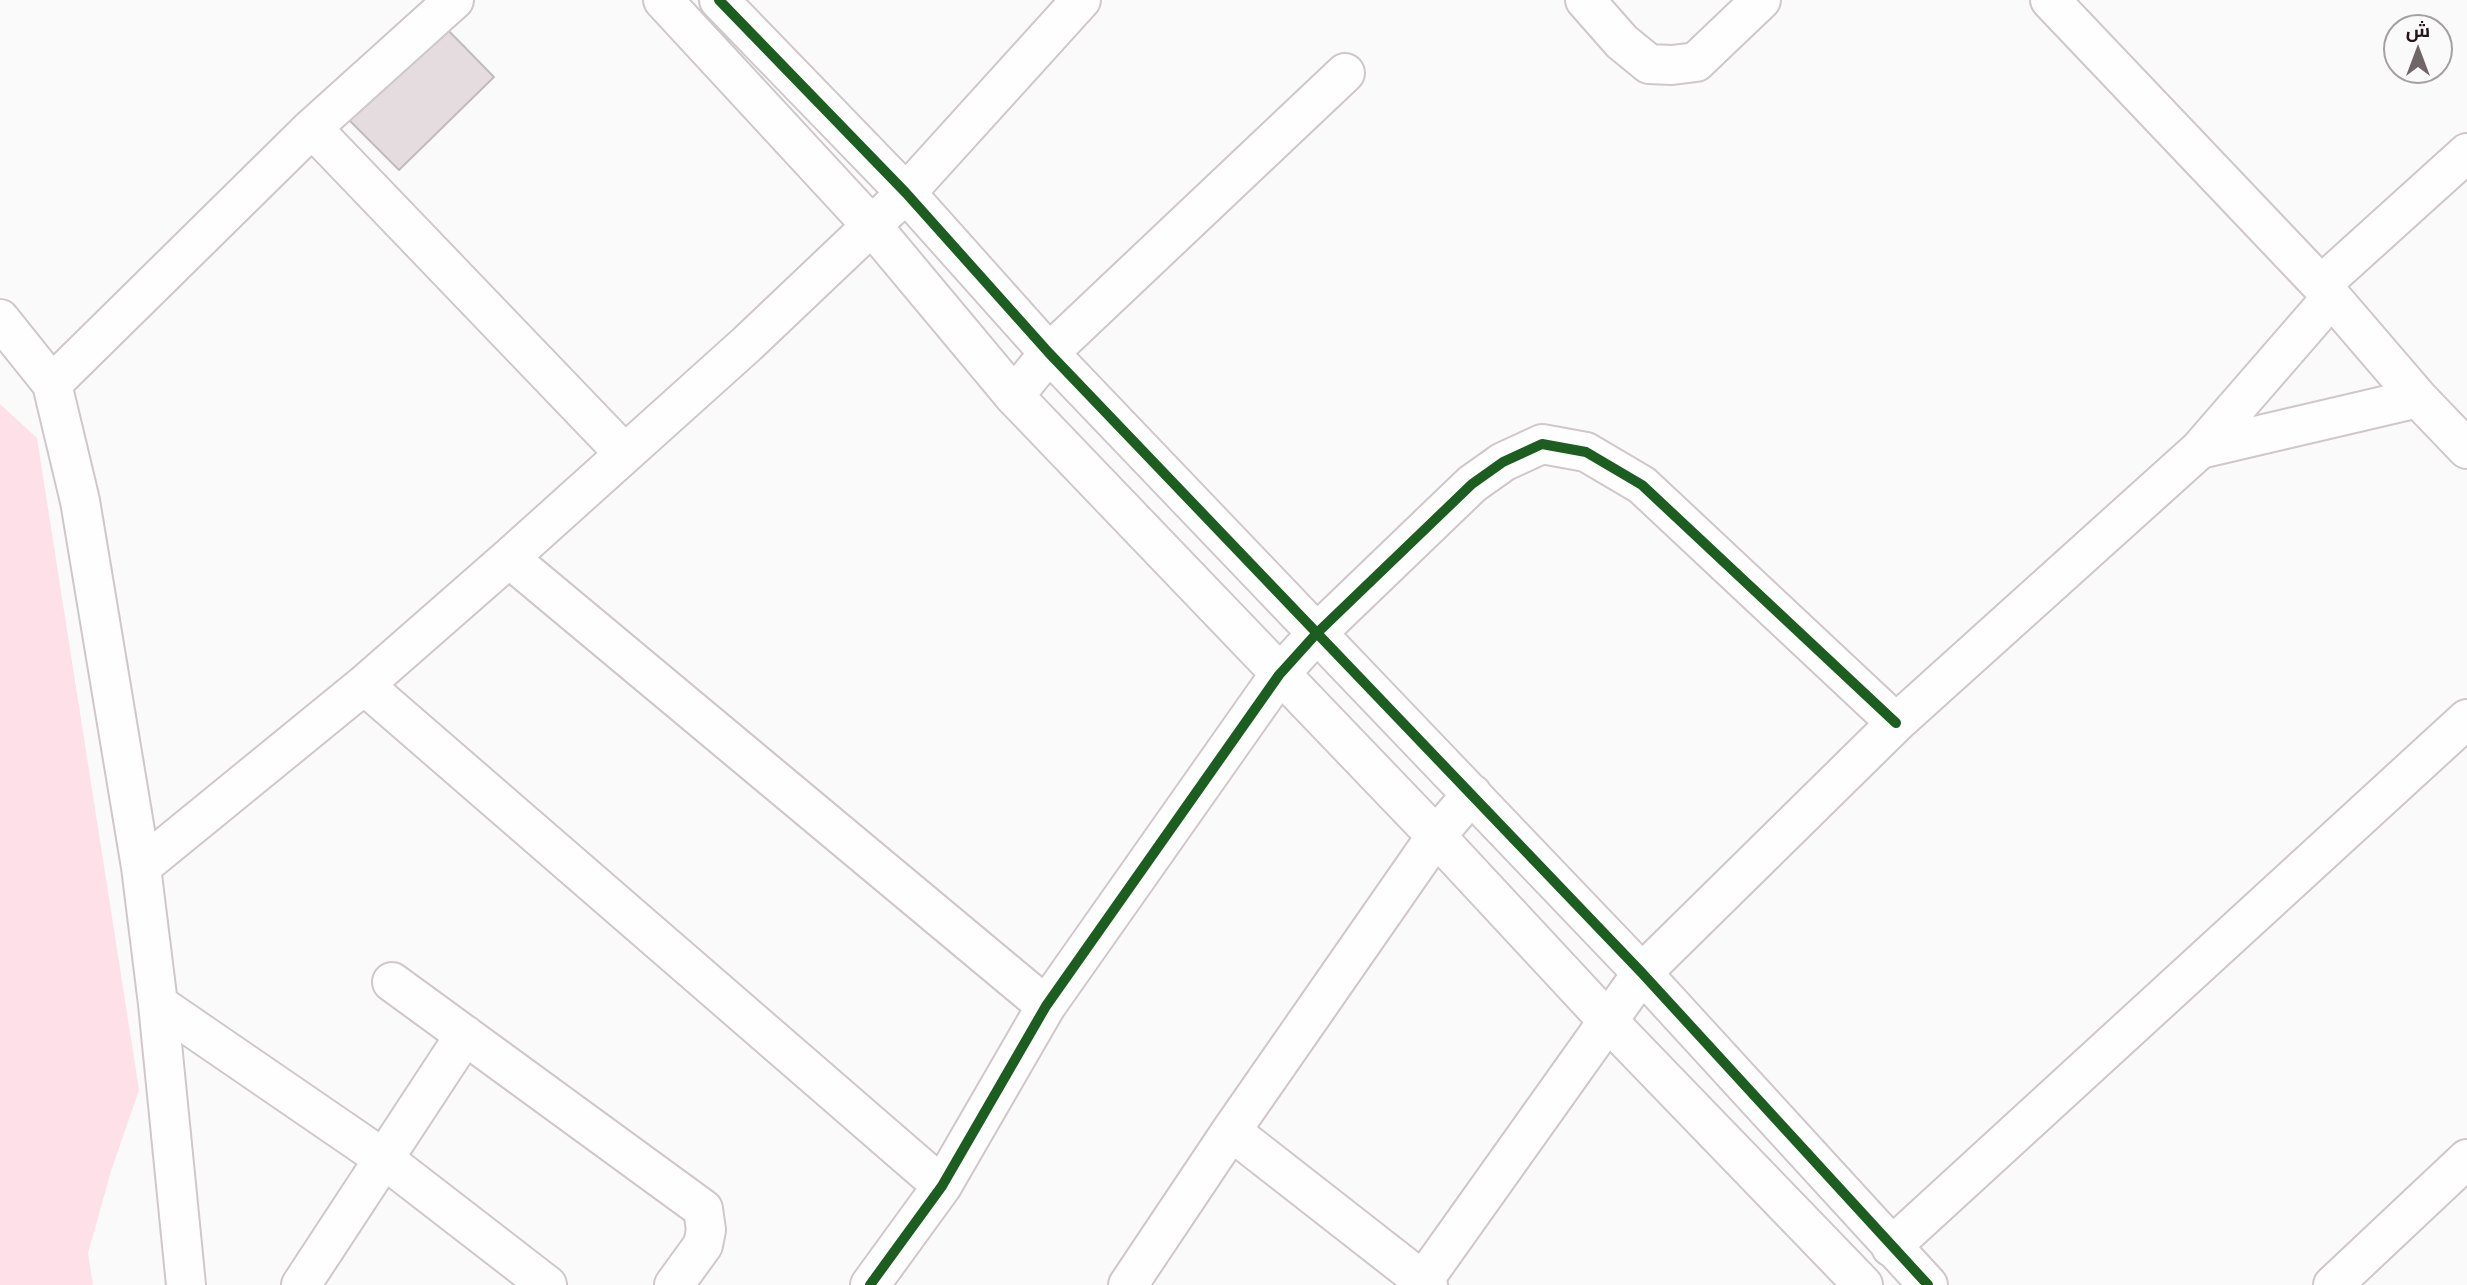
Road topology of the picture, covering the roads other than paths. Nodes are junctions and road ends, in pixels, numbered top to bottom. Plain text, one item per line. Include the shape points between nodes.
1 (454, 0) edge
2 (663, 0) edge
3 (719, 0) edge
4 (1082, 0) edge
5 (1585, 0) edge
6 (1761, 0) edge
7 (2050, 0) edge
8 (1345, 73) dead end
9 (312, 128) junction
10 (2467, 153) edge
11 (906, 193) junction
12 (872, 226) junction
13 (2326, 291) junction
14 (0, 319) edge
15 (1049, 353) junction
16 (52, 384) junction
17 (1014, 396) junction
18 (2418, 398) junction
19 (2200, 449) junction
20 (2467, 449) edge
21 (624, 453) junction
22 (509, 558) junction
23 (1316, 634) junction
24 (1279, 675) junction
25 (364, 685) junction
26 (2467, 719) edge
27 (1896, 723) junction
28 (1472, 794) junction
29 (1436, 836) junction
30 (141, 867) junction
31 (1642, 973) junction
32 (392, 982) dead end
33 (158, 1004) junction
34 (1046, 1006) junction
35 (1608, 1021) junction
36 (465, 1035) junction
37 (1231, 1131) junction
38 (384, 1159) junction
39 (2467, 1159) edge
40 (942, 1186) junction
41 (1891, 1247) junction
42 (1424, 1283) edge
43 (186, 1285) edge
44 (301, 1285) edge
45 (547, 1285) edge
46 (674, 1285) edge
47 (870, 1285) edge
48 (1128, 1285) edge
49 (1863, 1285) edge
50 (1928, 1285) edge
51 (2333, 1285) edge

1 - 9 street
2 - 12 street
3 - 11 street
4 - 11 street
5 - 6 street via 1622,42 1649,64 1672,65 1696,62
7 - 13 street
8 - 15 street
9 - 16 street
9 - 21 street
10 - 13 street
11 - 12 street
11 - 15 street
12 - 17 street
12 - 21 street
13 - 18 street
13 - 19 street
14 - 16 street
15 - 17 street
15 - 23 street
16 - 30 street via 80,501
17 - 24 street
18 - 19 street
18 - 20 street
19 - 27 street
21 - 22 street
22 - 25 street
22 - 34 street
23 - 24 street
23 - 27 street via 1472,484 1503,462 1542,444 1586,452 1642,485
23 - 28 street
24 - 29 street
24 - 34 street
25 - 30 street
25 - 40 street
26 - 41 street
27 - 31 street
28 - 29 street
28 - 31 street
29 - 35 street
29 - 37 street
30 - 33 street
31 - 35 street
31 - 41 street
32 - 36 street
33 - 38 street
33 - 43 street
34 - 40 street
35 - 42 street
35 - 49 street
36 - 38 street
36 - 46 street via 703,1209 703,1245
37 - 42 street
37 - 48 street
38 - 44 street
38 - 45 street
39 - 51 street
40 - 47 street
41 - 50 street

